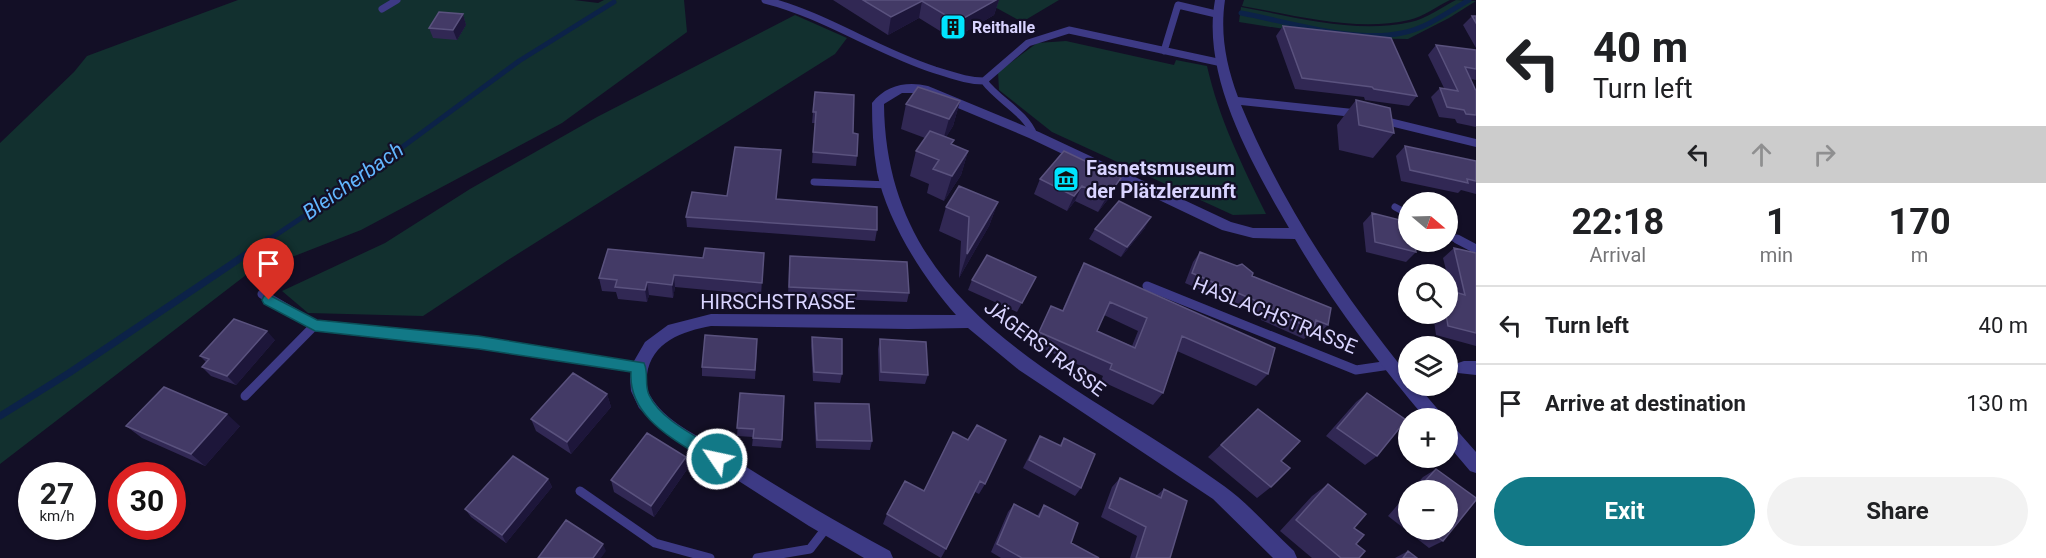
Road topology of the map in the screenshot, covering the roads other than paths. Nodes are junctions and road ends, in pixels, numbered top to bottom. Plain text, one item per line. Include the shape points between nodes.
1 (397, 0) edge
2 (765, 0) edge
3 (1220, 0) edge
4 (382, 9) dead end
5 (1216, 14) junction
6 (1164, 51) junction
7 (1222, 63) junction
8 (984, 81) junction
9 (1233, 100) junction
10 (1034, 135) junction
11 (1476, 143) edge
12 (814, 182) dead end
13 (889, 185) junction
14 (1395, 207) dead end
15 (1398, 209) edge
16 (1297, 234) junction
17 (1458, 240) edge
18 (1476, 249) edge
19 (1147, 286) dead end
20 (262, 294) dead end
21 (971, 321) junction
22 (315, 325) junction
23 (1390, 365) junction
24 (639, 367) junction
25 (245, 396) dead end
26 (1427, 408) edge
27 (1458, 444) edge
28 (1476, 465) edge
29 (580, 491) dead end
30 (827, 527) junction
31 (710, 558) edge
32 (757, 558) edge
33 (883, 558) edge
34 (1287, 558) edge

1 - 4 lane
2 - 8 lane via 792,7 913,63 970,81
3 - 5 street, HASLACHSTRASSE
5 - 6 lane via 1179,5
5 - 7 street, HASLACHSTRASSE
6 - 7 lane
6 - 8 lane via 1069,30 1028,43
7 - 9 street, HASLACHSTRASSE
8 - 10 lane via 1029,122
9 - 11 street via 1353,112
9 - 16 street, HASLACHSTRASSE via 1263,170
10 - 13 street, JÄGERSTRASSE via 924,89 890,91 878,103 878,128
10 - 16 street via 1227,226 1253,233
12 - 13 lane
13 - 21 street, JÄGERSTRASSE via 902,222 923,260
14 - 15 lane
16 - 23 street, HASLACHSTRASSE
17 - 18 lane
19 - 23 lane, HASLACHSTRASSE via 1356,370
20 - 22 lane
21 - 24 street, HIRSCHSTRASSE via 711,320 664,333
21 - 34 street, JÄGERSTRASSE via 1034,370 1219,493
22 - 24 lane via 479,342
22 - 25 lane
23 - 26 street, HASLACHSTRASSE
24 - 30 street via 638,386 644,402 662,422
27 - 28 street
29 - 31 lane via 655,543
30 - 32 lane via 810,549
30 - 33 street

